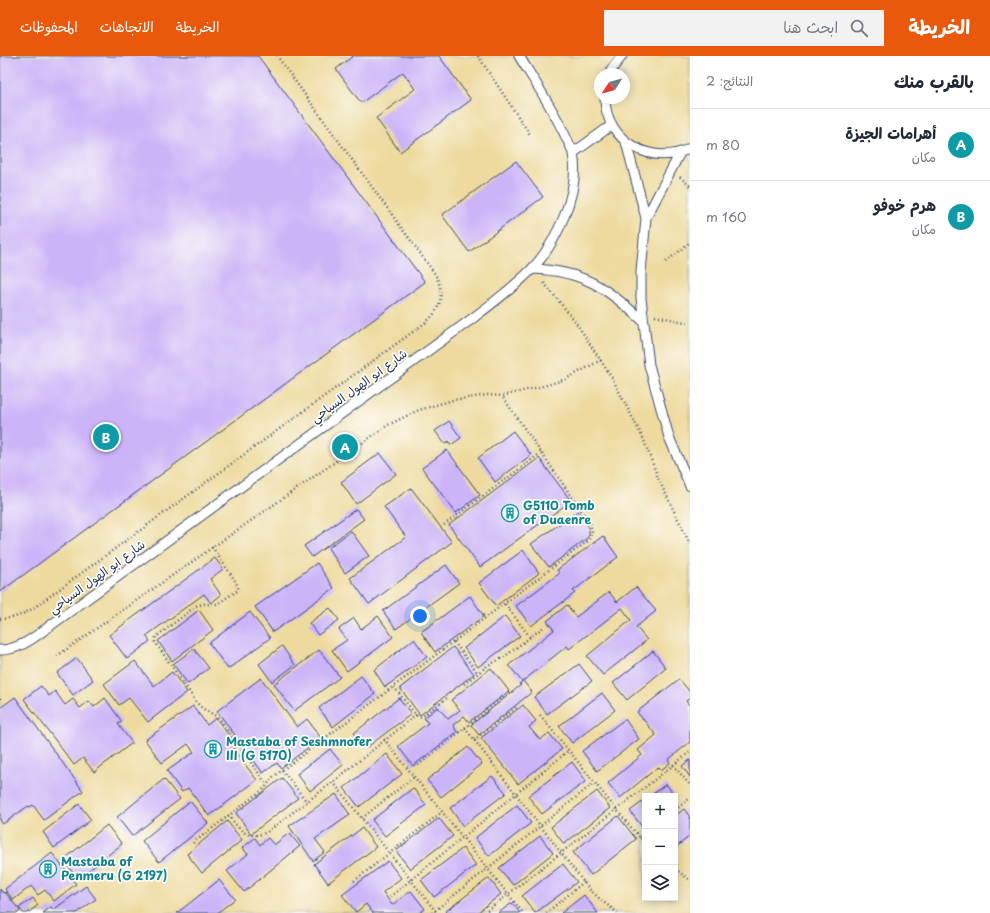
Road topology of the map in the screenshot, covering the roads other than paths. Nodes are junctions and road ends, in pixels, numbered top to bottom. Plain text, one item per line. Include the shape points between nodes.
1 (519, 56) edge
2 (622, 56) edge
3 (613, 68) edge
4 (606, 104) edge
5 (612, 125) junction
6 (626, 142) junction
7 (690, 148) edge
8 (573, 152) junction
9 (680, 153) junction
10 (646, 218) junction
11 (532, 268) junction
12 (643, 317) junction
13 (690, 486) edge
14 (0, 650) edge

1 - 8 lane, شارع ابو الهول السياحي
2 - 3 lane
4 - 5 lane
5 - 6 lane
5 - 8 lane
6 - 9 lane via 634,148 652,154
6 - 10 lane
7 - 9 lane
8 - 11 lane, شارع ابو الهول السياحي via 575,170 568,206 559,228
9 - 10 lane
10 - 12 lane via 641,272
11 - 12 lane via 562,272 592,282
11 - 14 lane, شارع ابو الهول السياحي via 501,297 473,318 36,636 22,645
12 - 13 lane via 649,365 659,402

